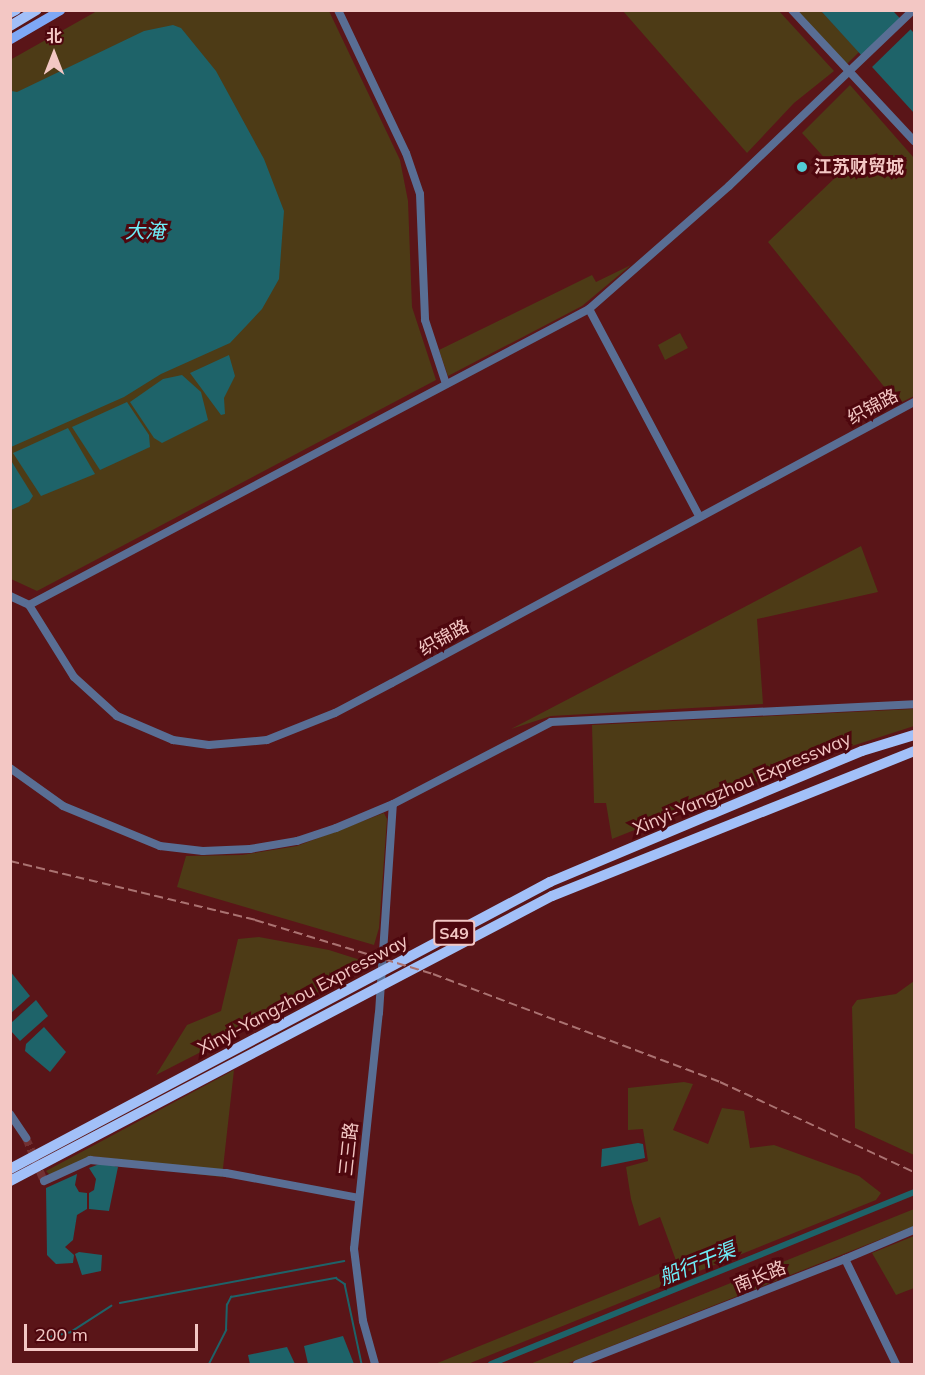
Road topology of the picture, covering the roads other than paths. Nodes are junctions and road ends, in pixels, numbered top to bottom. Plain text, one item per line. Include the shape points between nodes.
1 (15, 10) edge
2 (38, 10) edge
3 (60, 10) edge
4 (338, 10) edge
5 (792, 10) edge
6 (912, 11) edge
7 (10, 13) edge
8 (10, 26) edge
9 (10, 39) edge
10 (850, 72) junction
11 (915, 141) edge
12 (589, 309) junction
13 (446, 384) junction
14 (915, 402) edge
15 (699, 516) junction
16 (10, 596) edge
17 (29, 605) junction
18 (915, 704) edge
19 (915, 735) edge
20 (915, 751) edge
21 (10, 768) edge
22 (393, 804) junction
23 (10, 1114) edge
24 (26, 1138) tunnel mouth
25 (10, 1169) edge
26 (10, 1181) edge
27 (44, 1181) dead end
28 (359, 1198) junction
29 (915, 1230) edge
30 (845, 1259) junction
31 (375, 1365) edge
32 (577, 1365) edge
33 (896, 1365) edge

1 - 7 highway
2 - 8 highway
3 - 9 main road
4 - 13 street via 398,133 420,195 425,320
5 - 10 street
6 - 10 street
10 - 11 street
10 - 12 street
12 - 13 street
12 - 15 street
13 - 17 street
14 - 15 street, 织锦路
15 - 17 street, 织锦路 via 335,713 280,736 241,744 173,740 117,716 71,674
16 - 17 street
18 - 22 street via 551,722
19 - 25 highway, Xinyi-Yangzhou Expressway / S49 via 862,751 550,882
20 - 26 highway, Xinyi-Yangzhou Expressway / S49 via 868,766 552,896
21 - 22 street via 63,806 121,832 182,850 250,849 297,841
22 - 28 street, 三三路 via 379,1013
23 - 24 street
27 - 28 street via 90,1160 226,1173
28 - 31 street, 三三路 via 354,1249 363,1321
29 - 30 street, 南长路
30 - 32 street, 南长路
30 - 33 street

